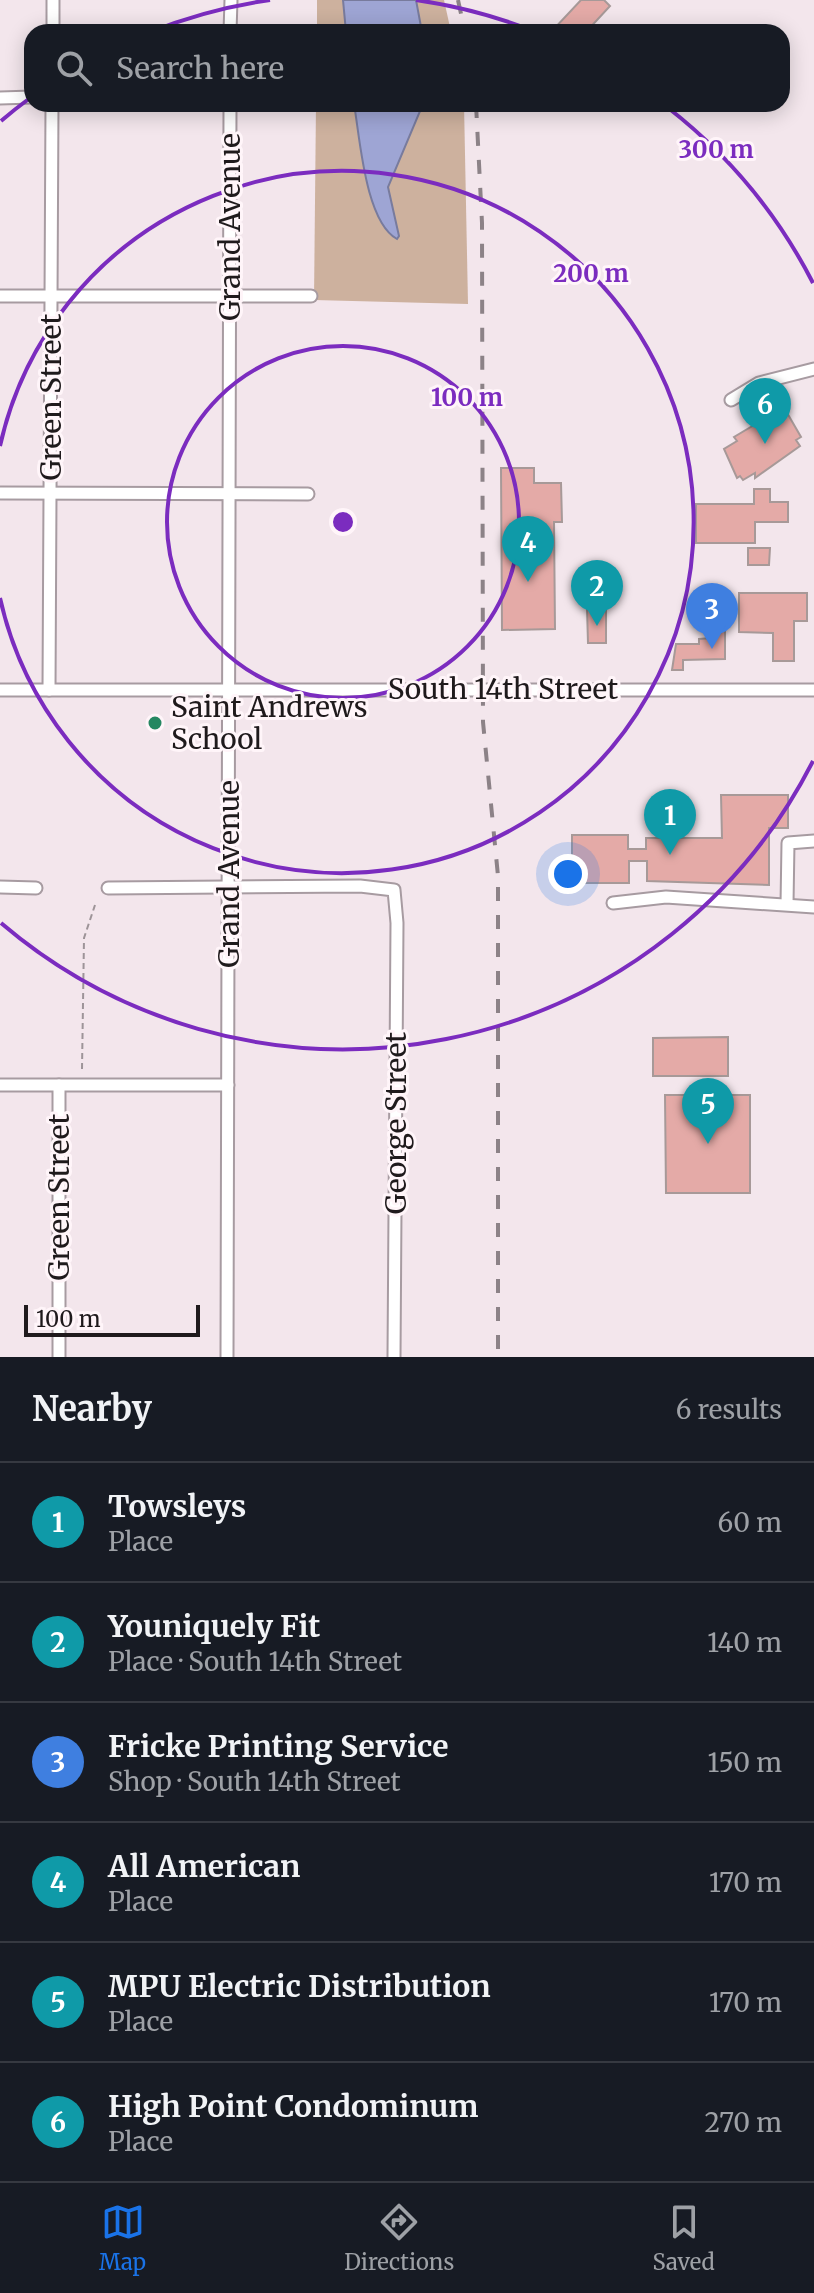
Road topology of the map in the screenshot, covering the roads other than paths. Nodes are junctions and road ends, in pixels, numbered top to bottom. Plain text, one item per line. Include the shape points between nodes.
1 (53, 0) edge
2 (231, 0) edge
3 (53, 24) edge
4 (230, 24) edge
5 (24, 97) edge
6 (0, 98) edge
7 (52, 112) edge
8 (230, 112) edge
9 (231, 295) junction
10 (0, 296) edge
11 (51, 296) junction
12 (311, 296) dead end
13 (814, 369) edge
14 (731, 400) dead end
15 (0, 493) edge
16 (51, 493) junction
17 (229, 494) junction
18 (308, 494) dead end
19 (0, 690) edge
20 (49, 690) junction
21 (229, 690) junction
22 (814, 690) edge
23 (814, 841) edge
24 (0, 887) edge
25 (230, 887) junction
26 (36, 888) dead end
27 (108, 888) dead end
28 (613, 903) dead end
29 (787, 904) junction
30 (814, 907) edge
31 (0, 1085) edge
32 (59, 1085) junction
33 (228, 1085) junction
34 (59, 1357) edge
35 (227, 1357) edge
36 (394, 1357) edge

1 - 3 street
2 - 4 street
5 - 6 street
7 - 11 street, Green Street
8 - 9 street, Grand Avenue
9 - 11 street
9 - 12 street
9 - 17 street, Grand Avenue
10 - 11 street
11 - 16 street, Green Street
13 - 14 street via 759,383
15 - 16 street
16 - 17 street
16 - 20 street, Green Street
17 - 18 street
17 - 21 street, Grand Avenue
19 - 20 street, South 14th Street
20 - 21 street, South 14th Street
21 - 22 street, South 14th Street
21 - 25 street, Grand Avenue
23 - 29 street via 788,843
24 - 26 street
25 - 27 street
25 - 33 street, Grand Avenue
25 - 36 street, George Street via 394,890
28 - 29 street via 666,897
29 - 30 street
31 - 32 street
32 - 33 street
32 - 34 street, Green Street
33 - 35 street, Grand Avenue

